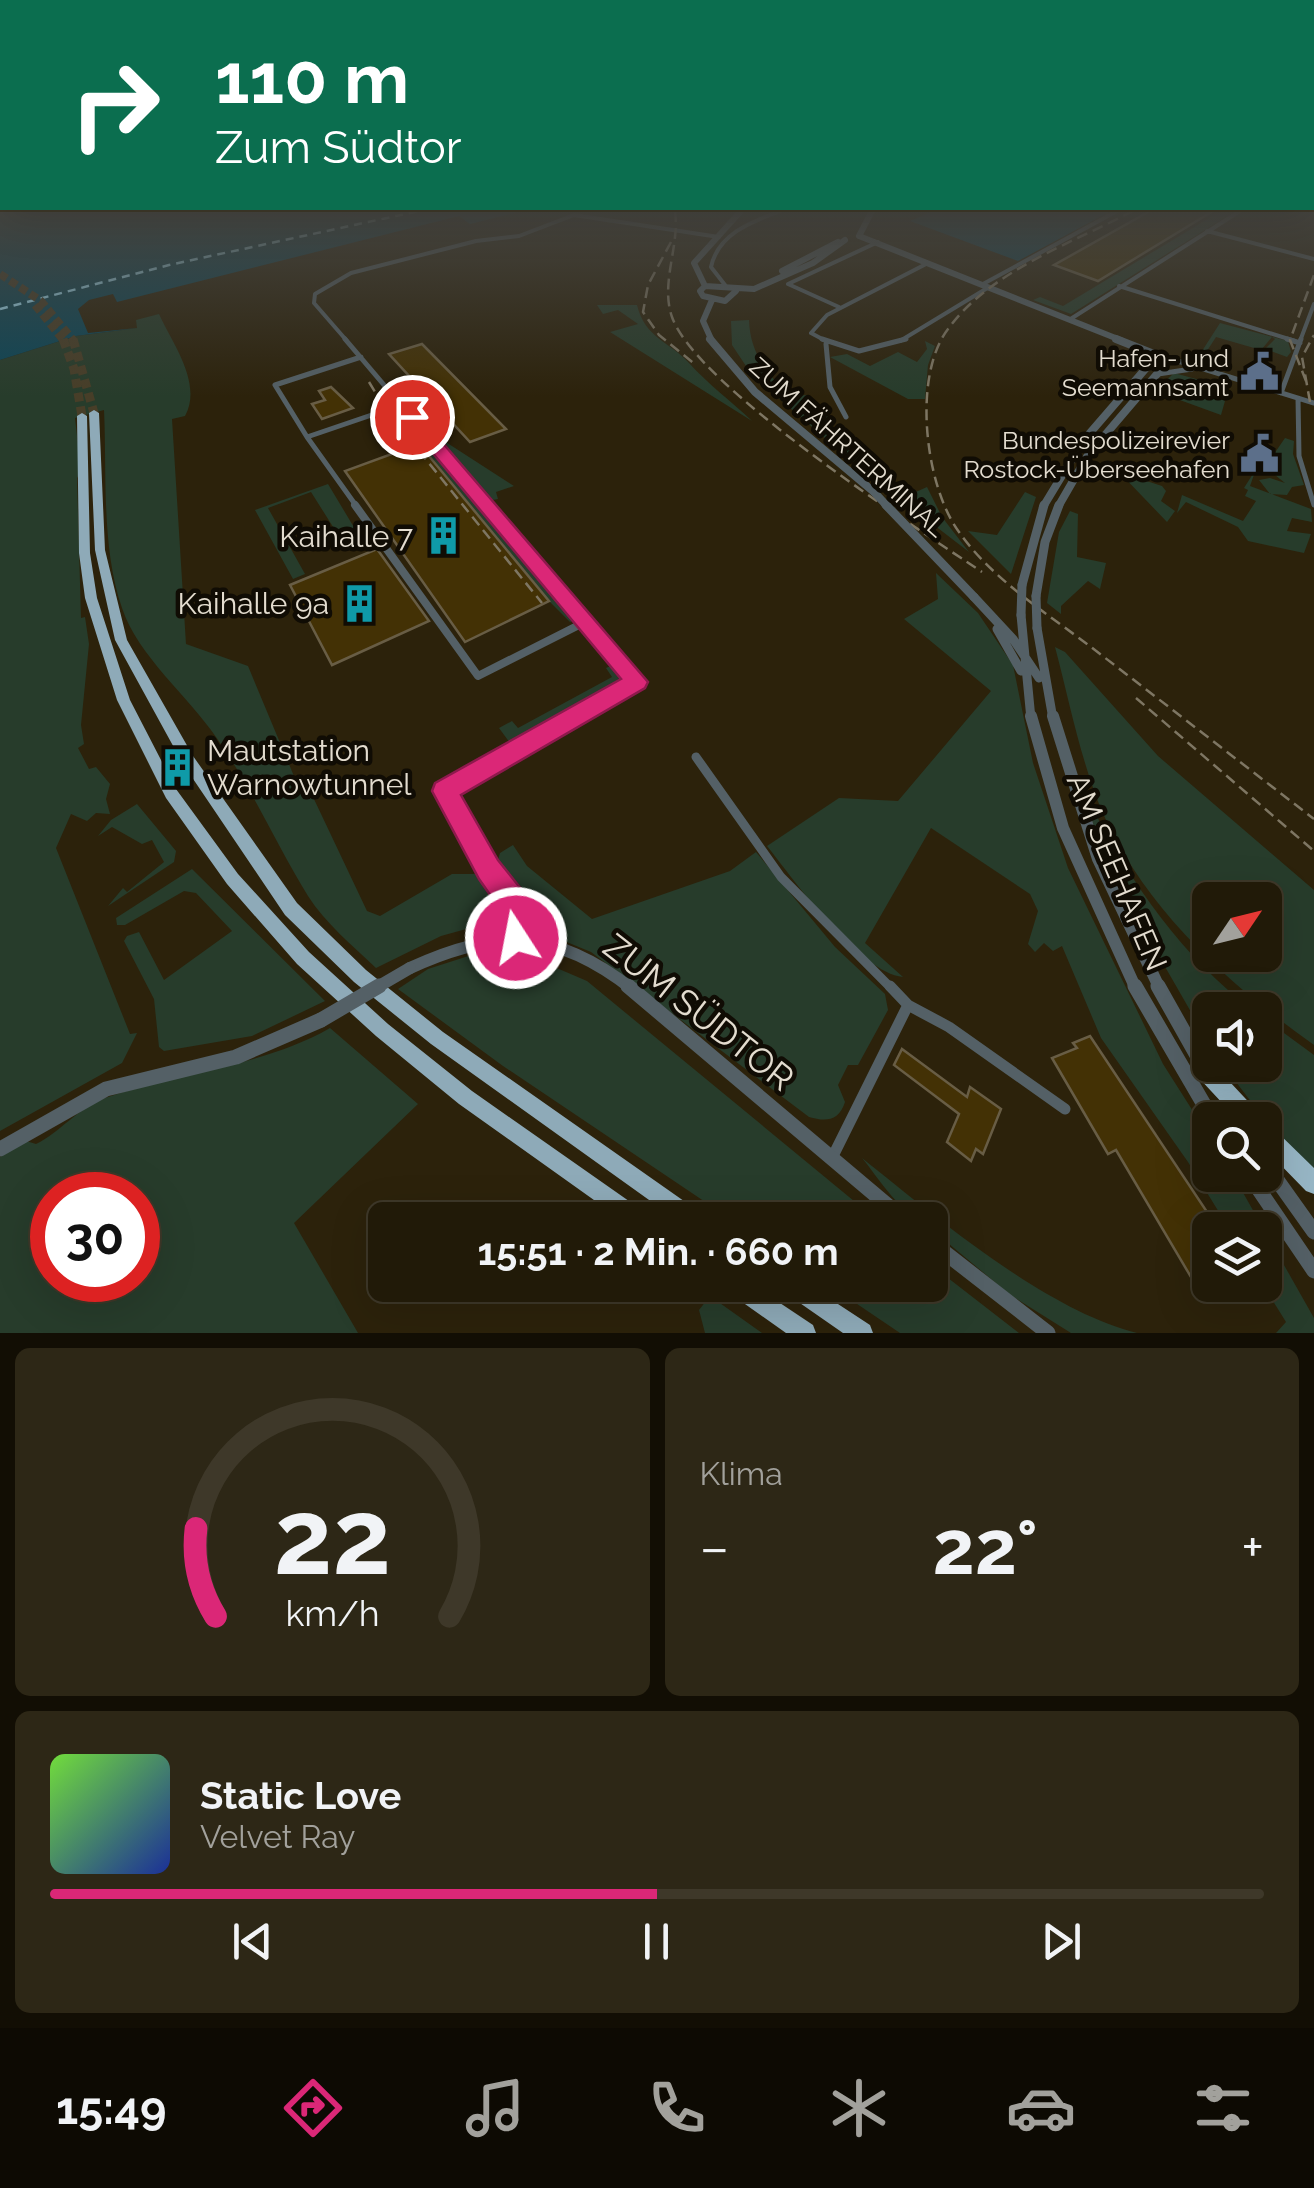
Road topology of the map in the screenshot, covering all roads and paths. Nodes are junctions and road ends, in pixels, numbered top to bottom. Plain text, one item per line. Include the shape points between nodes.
1 (354, 273) edge
2 (699, 273) edge
3 (702, 273) edge
4 (716, 273) edge
5 (786, 273) edge
6 (811, 273) edge
7 (907, 273) edge
8 (955, 273) edge
9 (1008, 273) edge
10 (1139, 273) edge
11 (709, 285) junction
12 (725, 285) junction
13 (986, 286) junction
14 (1119, 286) junction
15 (736, 291) junction
16 (712, 300) junction
17 (1314, 304) edge
18 (840, 308) junction
19 (1069, 320) junction
20 (1300, 342) junction
21 (826, 344) junction
22 (1130, 344) junction
23 (360, 357) junction
24 (1165, 358) junction
25 (1147, 368) junction
26 (1202, 370) junction
27 (1158, 374) junction
28 (1282, 394) junction
29 (1298, 398) junction
30 (1314, 403) edge
31 (401, 405) junction
32 (846, 417) dead end
33 (307, 437) junction
34 (1314, 505) edge
35 (989, 615) junction
36 (585, 622) junction
37 (1024, 652) junction
38 (1043, 683) junction
39 (1026, 685) junction
40 (696, 757) dead end
41 (516, 938) junction
42 (908, 1006) junction
43 (1192, 1046) edge
44 (1217, 1082) edge
45 (1203, 1102) edge
46 (1235, 1102) edge
47 (1065, 1109) dead end
48 (0, 1149) edge
49 (1282, 1151) edge
50 (832, 1158) junction
51 (1314, 1183) edge
52 (1282, 1187) edge
53 (615, 1202) edge
54 (668, 1202) edge
55 (884, 1202) edge
56 (1282, 1226) edge
57 (1282, 1227) edge
58 (1314, 1232) edge
59 (948, 1255) edge
60 (1314, 1270) edge
61 (1314, 1284) edge
62 (760, 1302) edge
63 (816, 1302) edge
64 (805, 1333) edge
65 (862, 1333) edge
66 (1048, 1333) edge

1 - 23 street via 319,290 314,303
2 - 11 street, ZUM FÄHRTERMINAL
3 - 11 street, ZUM FÄHRTERMINAL
4 - 12 street
5 - 15 street via 757,289
6 - 18 street via 788,284
7 - 18 street
8 - 13 street
9 - 13 street
10 - 14 street
11 - 12 street
11 - 16 street, ZUM FÄHRTERMINAL via 700,293
12 - 15 street
13 - 19 street
13 - 21 street via 876,352
14 - 19 street
14 - 20 street
15 - 16 street via 728,300
16 - 35 street, ZUM FÄHRTERMINAL, bridge via 704,326 728,364 874,492
17 - 20 street
18 - 21 street via 811,328
19 - 22 street
20 - 28 street
21 - 32 street via 830,387
22 - 24 street
22 - 25 street
23 - 31 street
23 - 33 street via 275,385
24 - 25 street, AM SEEHAFEN
24 - 26 street
24 - 27 street, AM SEEHAFEN via 1169,363
25 - 37 street, AM SEEHAFEN, bridge via 1071,453 1046,492 1028,539
26 - 27 street
26 - 28 street
27 - 38 street, AM SEEHAFEN, bridge via 1082,458 1060,497 1036,596
28 - 29 street
29 - 30 street
29 - 34 street via 1299,456
31 - 33 street
31 - 36 street
33 - 36 street via 478,676
35 - 37 street, ZUM FÄHRTERMINAL
35 - 39 street, ZUM FÄHRTERMINAL
36 - 41 street via 636,682 444,791 514,904
37 - 38 street, ZUM FÄHRTERMINAL
37 - 39 street, AM SEEHAFEN
38 - 43 street, AM SEEHAFEN via 1098,862
39 - 45 street, AM SEEHAFEN via 1040,758 1080,870 1129,976
40 - 42 street via 823,924
41 - 48 street, ZUM SÜDTOR, bridge via 463,946 410,968 262,1049 106,1088
41 - 50 street, ZUM SÜDTOR via 566,948 608,972
42 - 47 street
42 - 50 street
44 - 46 highway
49 - 51 highway
50 - 55 street, ZUM SÜDTOR
52 - 58 street
53 - 54 highway via 368,1018 270,923 201,841 123,706 105,650 86,558 88,414 112,620 188,760 292,908 436,1038
56 - 60 street
57 - 61 street
59 - 66 street
62 - 64 highway
63 - 65 highway

